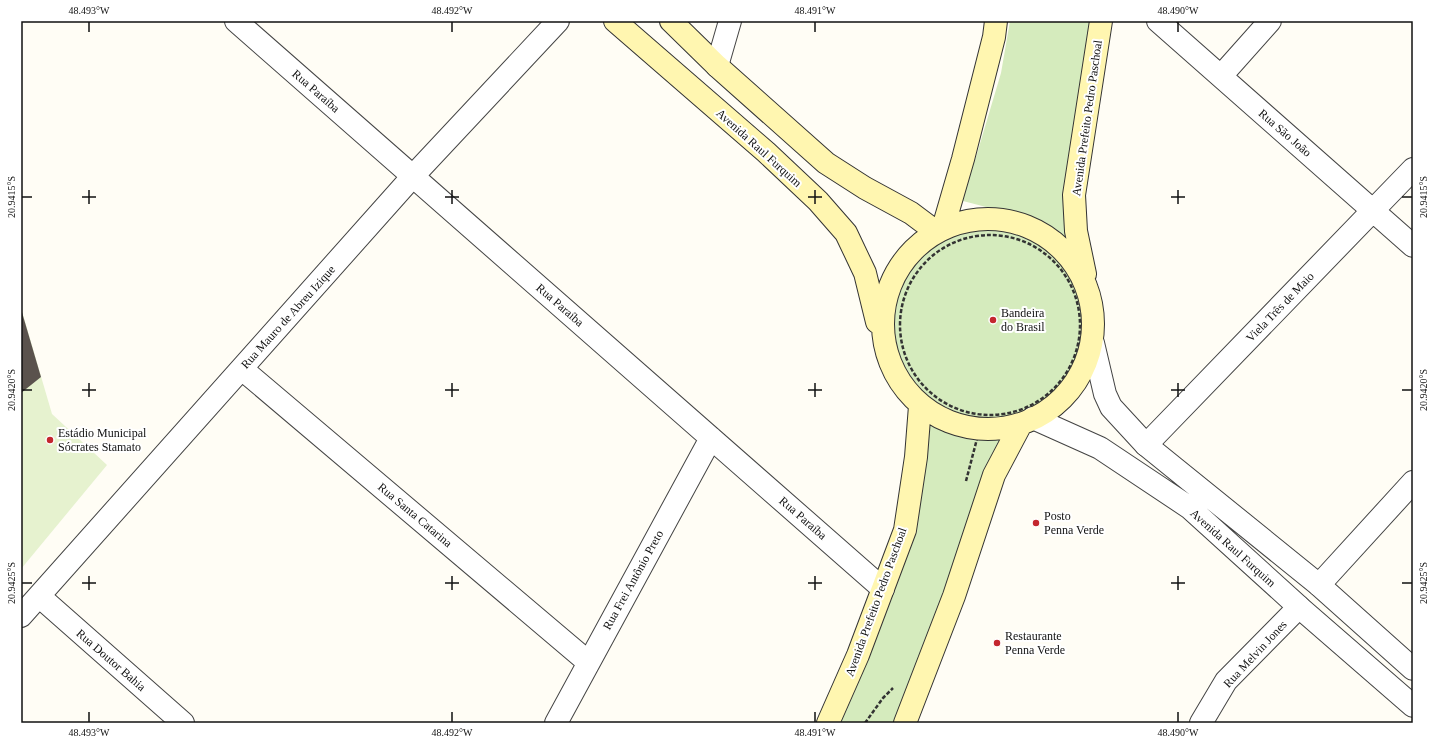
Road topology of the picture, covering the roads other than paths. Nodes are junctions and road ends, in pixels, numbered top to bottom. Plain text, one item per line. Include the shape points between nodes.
1 (236, 21) edge
2 (558, 21) edge
3 (615, 21) edge
4 (671, 21) edge
5 (730, 21) edge
6 (996, 21) edge
7 (1101, 21) edge
8 (1158, 21) edge
9 (1270, 21) edge
10 (717, 66) junction
11 (1221, 76) junction
12 (1413, 169) edge
13 (413, 176) junction
14 (1373, 210) junction
15 (939, 230) junction
16 (1413, 246) edge
17 (1088, 286) junction
18 (1093, 343) junction
19 (883, 344) junction
20 (242, 369) junction
21 (920, 406) junction
22 (1027, 421) junction
23 (711, 438) junction
24 (1146, 445) junction
25 (1413, 482) edge
26 (1319, 585) junction
27 (883, 589) junction
28 (39, 596) junction
29 (1299, 607) junction
30 (21, 616) edge
31 (588, 662) junction
32 (1413, 668) edge
33 (1413, 706) edge
34 (183, 723) edge
35 (556, 723) edge
36 (828, 723) edge
37 (905, 723) edge
38 (1201, 723) edge

1 - 13 street, Rua Paraíba
2 - 13 street, Rua Mauro de Abreu Izique
3 - 19 main road, Avenida Raul Furquim via 766,152 818,201 846,233 865,273
4 - 10 main road
5 - 10 street
6 - 15 main road via 965,151
7 - 17 main road, Avenida Prefeito Pedro Paschoal via 1074,195 1076,230
8 - 11 street, Rua São João
9 - 11 street
10 - 15 main road via 826,163
11 - 14 street, Rua São João
12 - 14 street, Viela Três de Maio
13 - 20 street, Rua Mauro de Abreu Izique
13 - 23 street, Rua Paraíba
14 - 16 street, Rua São João
14 - 24 street, Viela Três de Maio
15 - 17 main road via 965,220 996,218 1027,225 1054,240 1074,261
15 - 19 main road via 902,260 884,300
17 - 18 main road, Avenida Prefeito Pedro Paschoal via 1094,315
18 - 22 main road, Avenida Prefeito Pedro Paschoal via 1079,378 1054,407
18 - 24 street, Avenida Raul Furquim via 1105,394 1111,407
19 - 21 main road, Avenida Raul Furquim via 897,379
20 - 28 street, Rua Mauro de Abreu Izique
20 - 31 street, Rua Santa Catarina
21 - 22 main road, Avenida Prefeito Pedro Paschoal via 951,423 986,430
21 - 27 main road, Avenida Prefeito Pedro Paschoal via 916,457 905,530
22 - 29 street, Avenida Raul Furquim via 1100,448 1190,508
22 - 37 main road via 994,475 954,596
23 - 27 street, Rua Paraíba
23 - 31 street, Rua Frei Antônio Preto
24 - 26 street, Avenida Raul Furquim
25 - 26 street
26 - 32 street, Avenida Raul Furquim
27 - 36 main road, Avenida Prefeito Pedro Paschoal
28 - 30 street, Rua Mauro de Abreu Izique
28 - 34 street, Rua Doutor Bahia
29 - 33 street, Avenida Raul Furquim
29 - 38 street, Rua Melvin Jones via 1226,681
31 - 35 street, Rua Frei Antônio Preto

